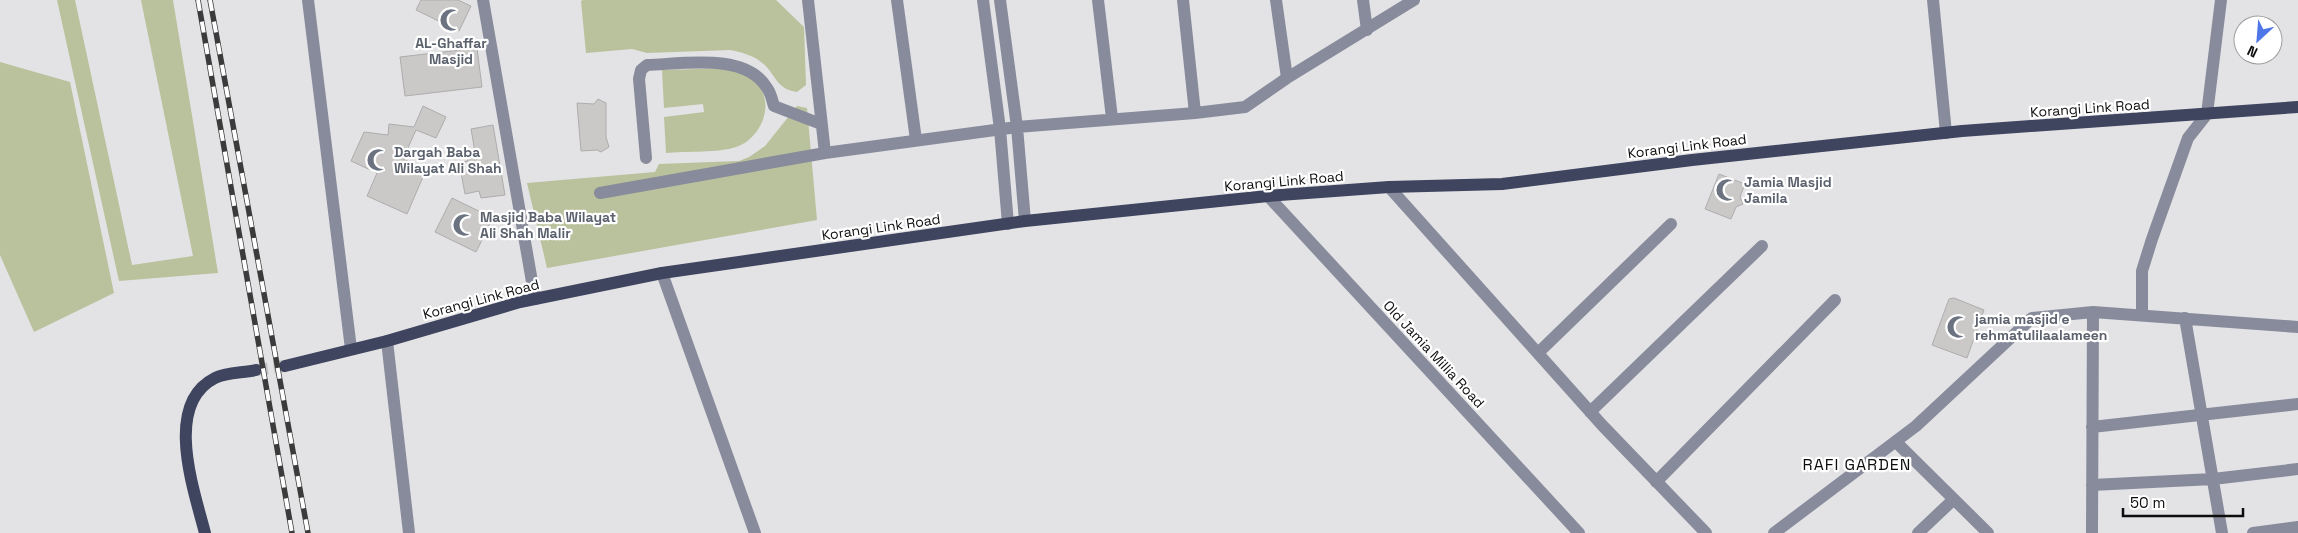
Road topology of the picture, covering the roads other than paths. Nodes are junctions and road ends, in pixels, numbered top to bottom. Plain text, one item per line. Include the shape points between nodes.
1 (308, 0) edge
2 (484, 0) edge
3 (808, 0) edge
4 (897, 0) edge
5 (983, 0) edge
6 (1000, 0) edge
7 (1098, 0) edge
8 (1183, 0) edge
9 (1276, 0) edge
10 (1363, 0) edge
11 (1414, 0) edge
12 (1933, 0) edge
13 (2221, 0) edge
14 (1367, 30) junction
15 (1286, 78) junction
16 (2298, 107) edge
17 (1195, 113) junction
18 (2207, 114) junction
19 (1112, 118) junction
20 (821, 124) junction
21 (1016, 127) junction
22 (1000, 129) junction
23 (1946, 133) junction
24 (916, 140) junction
25 (824, 153) junction
26 (646, 158) dead end
27 (1389, 187) junction
28 (600, 193) dead end
29 (1268, 196) junction
30 (1025, 221) junction
31 (1008, 224) junction
32 (1671, 224) dead end
33 (1762, 246) dead end
34 (662, 273) junction
35 (535, 299) junction
36 (1835, 300) dead end
37 (2093, 312) junction
38 (2142, 315) junction
39 (2186, 318) junction
40 (2298, 327) edge
41 (387, 341) junction
42 (351, 349) junction
43 (1538, 353) junction
44 (284, 366) tunnel mouth
45 (256, 370) tunnel mouth
46 (2298, 404) edge
47 (1590, 412) junction
48 (2202, 415) junction
49 (2092, 427) junction
50 (1896, 442) junction
51 (2298, 469) edge
52 (2212, 479) junction
53 (1656, 482) junction
54 (2092, 485) junction
55 (1954, 499) junction
56 (2298, 527) edge
57 (205, 533) edge
58 (409, 533) edge
59 (755, 533) edge
60 (1579, 533) edge
61 (1706, 533) edge
62 (1774, 533) edge
63 (1918, 533) edge
64 (1988, 533) edge
65 (2092, 533) edge
66 (2222, 533) edge
67 (2253, 533) edge

1 - 42 street
2 - 35 street
3 - 20 street
4 - 24 street
5 - 22 street
6 - 21 street
7 - 19 street
8 - 17 street
9 - 15 street
10 - 14 street
11 - 14 street
12 - 23 street
13 - 18 street
14 - 15 street
15 - 17 street via 1245,107
16 - 18 main road, Korangi Link Road
17 - 19 street
18 - 23 main road, Korangi Link Road
18 - 38 street via 2188,138 2142,271
19 - 21 street
20 - 25 street
20 - 26 street via 774,106 767,86 744,67 717,62 647,65 640,70 639,78
21 - 22 street
21 - 30 street
22 - 24 street
22 - 31 street
23 - 27 main road, Korangi Link Road via 1502,184
24 - 25 street
25 - 28 street
27 - 29 main road, Korangi Link Road
27 - 43 street
29 - 30 main road, Korangi Link Road
29 - 60 street, Old Jamia Millia Road
30 - 31 main road, Korangi Link Road
31 - 34 main road, Korangi Link Road
32 - 43 street
33 - 47 street
34 - 35 main road, Korangi Link Road
34 - 59 street
35 - 41 main road, Korangi Link Road
36 - 53 street
37 - 38 street
37 - 49 street
37 - 50 street via 2032,318
38 - 39 street
39 - 40 street
39 - 48 street
41 - 42 main road, Korangi Link Road
41 - 58 street
42 - 44 main road, Korangi Link Road
43 - 47 street
45 - 57 main road via 215,378 194,395 186,421 187,463
46 - 48 street
47 - 53 street
48 - 49 street
48 - 52 street
49 - 54 street
50 - 55 street
50 - 62 street
51 - 52 street
52 - 54 street
52 - 66 street
53 - 61 street
54 - 65 street
55 - 63 street
55 - 64 street
56 - 67 street

